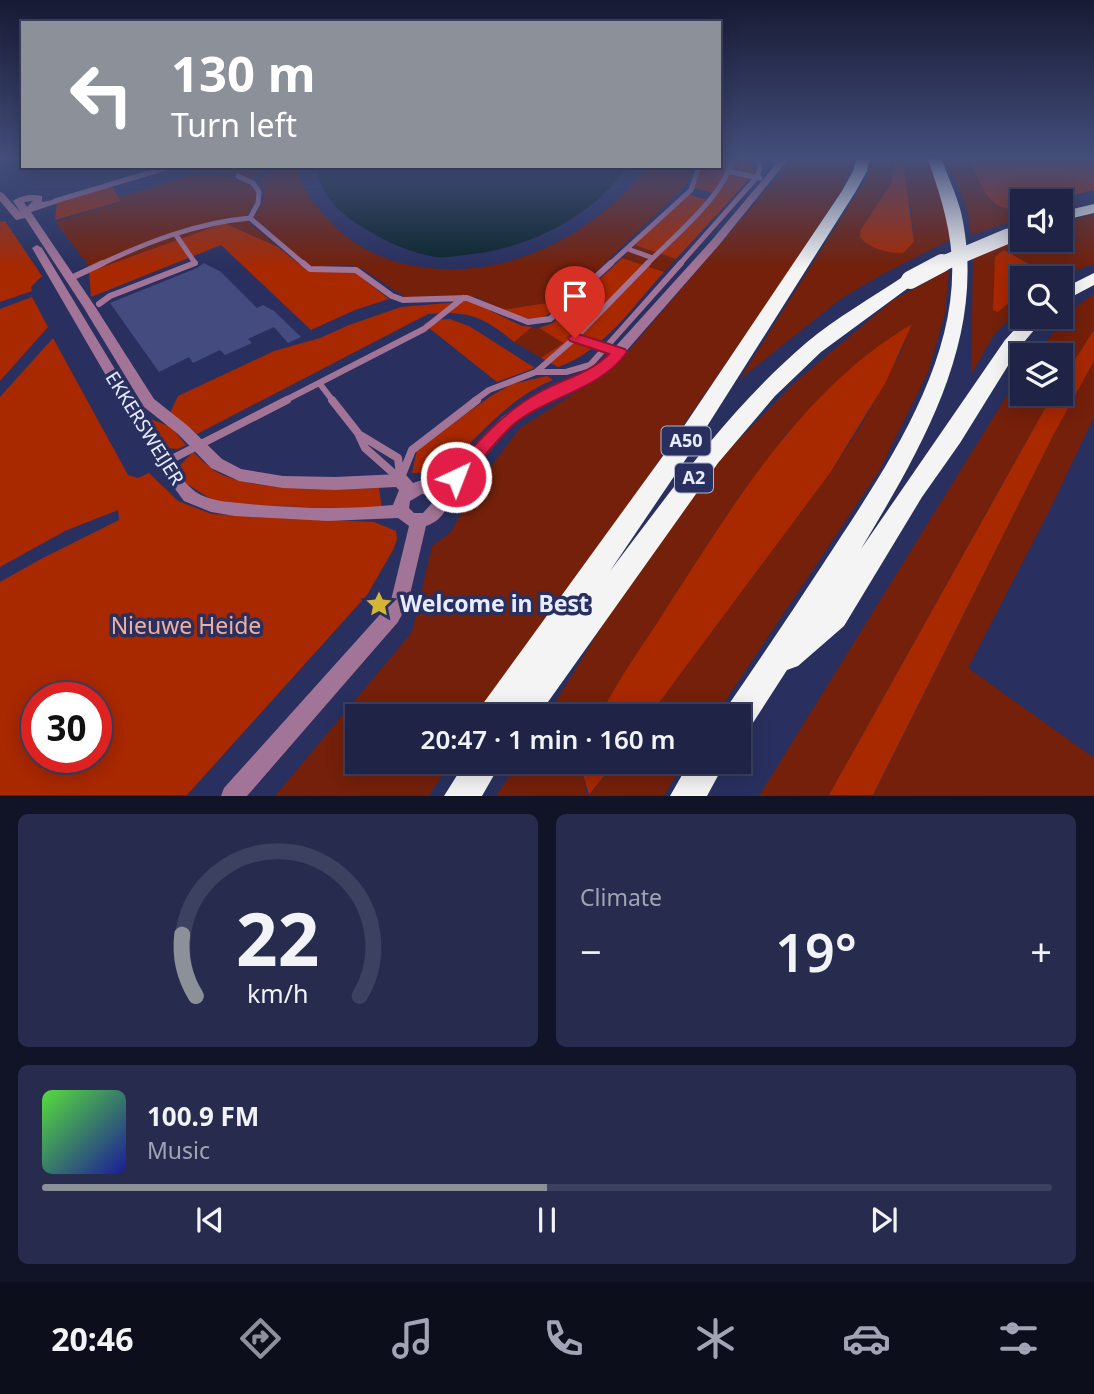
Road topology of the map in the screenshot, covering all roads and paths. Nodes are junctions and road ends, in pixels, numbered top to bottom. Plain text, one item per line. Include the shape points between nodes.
1 (5, 194) edge
2 (78, 194) edge
3 (260, 194) edge
4 (687, 194) edge
5 (714, 194) edge
6 (749, 194) edge
7 (847, 194) edge
8 (950, 194) edge
9 (0, 195) edge
10 (55, 201) joint
11 (17, 207) edge
12 (1094, 208) edge
13 (1073, 214) edge
14 (250, 218) junction
15 (176, 235) junction
16 (1010, 235) edge
17 (628, 249) junction
18 (653, 258) junction
19 (1094, 278) edge
20 (69, 279) junction
21 (1073, 290) edge
22 (463, 298) junction
23 (109, 303) dead end
24 (87, 307) junction
25 (1025, 329) edge
26 (575, 338) junction
27 (614, 350) junction
28 (536, 372) junction
29 (320, 384) junction
30 (358, 433) junction
31 (200, 446) junction
32 (164, 463) junction
33 (405, 485) junction
34 (435, 490) junction
35 (401, 511) junction
36 (419, 521) junction
37 (770, 671) junction
38 (501, 704) edge
39 (528, 704) edge
40 (748, 704) edge
41 (463, 774) edge
42 (477, 774) edge
43 (701, 774) edge
44 (233, 796) edge
45 (452, 796) edge
46 (461, 796) edge
47 (687, 796) edge

1 - 11 street, EKKERSWEIJER
2 - 10 lane
3 - 14 lane
4 - 17 lane
5 - 18 lane
6 - 27 street
7 - 38 highway, A50 via 684,444
8 - 37 highway via 960,237 957,318 943,368 922,422 891,478
9 - 11 street, EKKERSWEIJER
10 - 11 street
11 - 20 street, EKKERSWEIJER
11 - 24 street, EKKERSWEIJER
12 - 13 highway
14 - 15 lane via 227,219
14 - 22 lane via 310,269 356,270 403,300
15 - 20 lane via 120,253
15 - 24 lane via 195,263
16 - 39 highway, A2, bridge via 910,280 832,333 768,391 710,457
17 - 18 lane
17 - 22 lane via 550,319 538,323 523,323
18 - 26 lane
19 - 21 highway
20 - 24 street, EKKERSWEIJER
22 - 29 lane via 425,329
23 - 24 lane
24 - 31 street, EKKERSWEIJER via 149,403
24 - 32 street, EKKERSWEIJER
25 - 37 highway via 913,490 834,616
26 - 27 lane
26 - 28 lane
27 - 28 lane via 590,365 566,372
27 - 34 street via 602,370 545,396 507,421 456,477
28 - 33 lane via 489,390 412,450
29 - 30 lane
29 - 31 lane
30 - 33 lane via 365,448
30 - 33 lane via 398,458
31 - 32 lane
31 - 33 street, EKKERSWEIJER via 221,467 254,478
32 - 35 street, EKKERSWEIJER via 181,489 194,499 229,510
33 - 34 street
33 - 35 street
34 - 36 street via 441,500 439,508
35 - 36 street
36 - 44 street via 399,603 391,616
37 - 40 highway
41 - 45 highway
42 - 46 highway
43 - 47 highway

